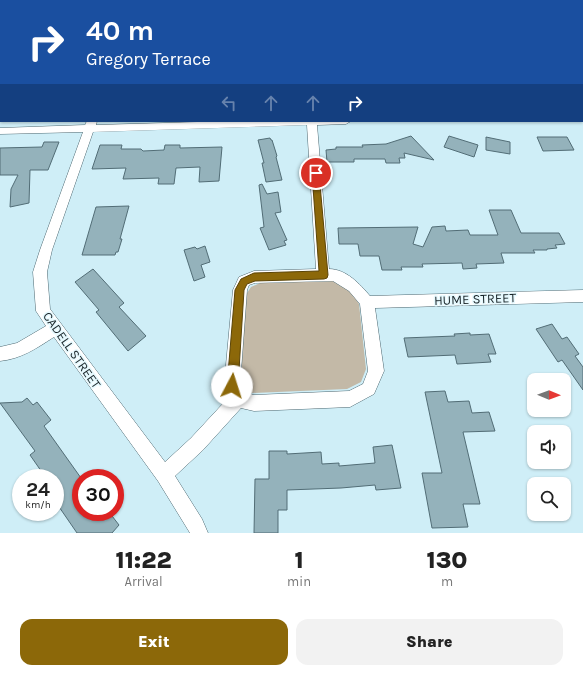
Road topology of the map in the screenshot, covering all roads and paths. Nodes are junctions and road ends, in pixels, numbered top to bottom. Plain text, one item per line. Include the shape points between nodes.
1 (312, 122) edge
2 (91, 125) edge
3 (0, 131) edge
4 (324, 275) junction
5 (583, 296) edge
6 (367, 302) junction
7 (55, 328) junction
8 (0, 354) edge
9 (238, 399) junction
10 (164, 475) junction
11 (199, 533) edge

1 - 2 street
1 - 4 street
2 - 3 street
2 - 7 street, CADELL STREET via 40,272 43,311
4 - 6 street via 334,275 344,280
4 - 9 street via 254,277 244,282 240,290 232,386
5 - 6 street, HUME STREET
6 - 9 street via 376,371 369,389 350,400 254,403
7 - 8 street via 22,350
7 - 10 street, CADELL STREET
9 - 10 street via 197,444
10 - 11 street, CADELL STREET

